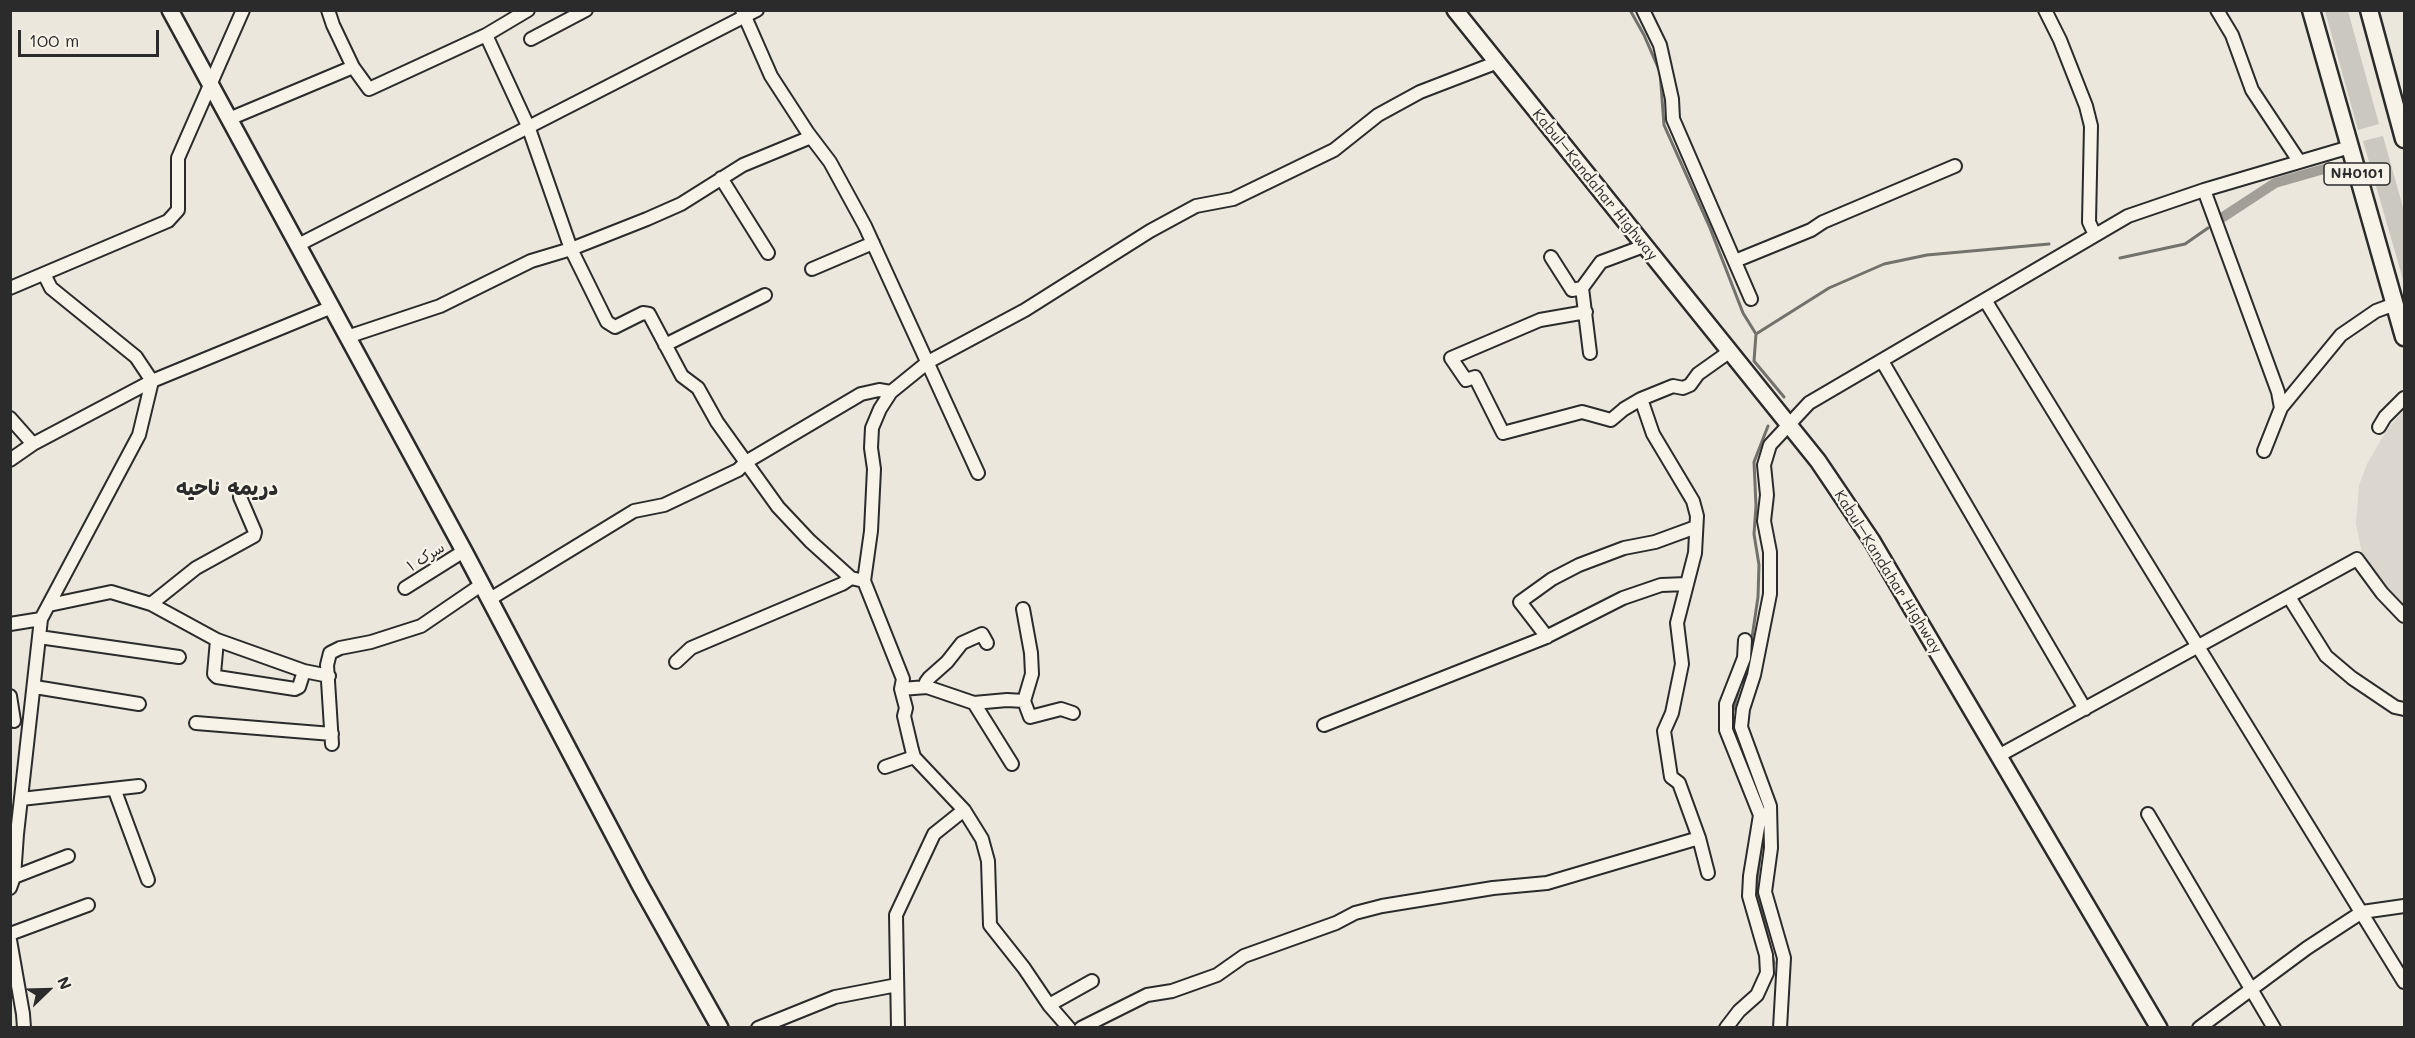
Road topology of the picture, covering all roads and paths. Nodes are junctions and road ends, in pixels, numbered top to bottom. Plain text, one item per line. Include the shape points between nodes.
1 (170, 10) edge
2 (243, 10) edge
3 (328, 10) edge
4 (528, 10) edge
5 (586, 10) edge
6 (757, 10) edge
7 (1455, 10) edge
8 (1643, 10) edge
9 (2045, 10) edge
10 (2217, 10) edge
11 (2311, 10) edge
12 (2369, 10) edge
13 (743, 14) edge
14 (486, 35) junction
15 (531, 39) dead end
16 (1498, 62) junction
17 (353, 67) junction
18 (210, 84) junction
19 (229, 119) junction
20 (528, 126) junction
21 (811, 137) junction
22 (2404, 139) edge
23 (2350, 147) junction
24 (2299, 161) junction
25 (1955, 166) dead end
26 (721, 178) junction
27 (2204, 190) junction
28 (2095, 235) junction
29 (873, 243) junction
30 (298, 245) junction
31 (1644, 246) junction
32 (571, 249) junction
33 (768, 253) dead end
34 (1551, 257) dead end
35 (1735, 261) junction
36 (812, 269) dead end
37 (44, 274) junction
38 (11, 287) edge
39 (1582, 288) junction
40 (765, 295) dead end
41 (1751, 299) dead end
42 (1985, 300) junction
43 (2395, 304) junction
44 (332, 308) junction
45 (1587, 312) junction
46 (347, 337) junction
47 (2404, 337) edge
48 (664, 345) junction
49 (1730, 352) junction
50 (1590, 353) dead end
51 (1882, 361) junction
52 (928, 362) junction
53 (152, 381) junction
54 (891, 392) junction
55 (2404, 398) edge
56 (1641, 399) junction
57 (2281, 408) junction
58 (10, 418) edge
59 (1787, 424) junction
60 (2379, 427) dead end
61 (33, 444) junction
62 (2264, 451) dead end
63 (10, 460) edge
64 (746, 462) junction
65 (978, 473) dead end
66 (240, 497) dead end
67 (1696, 526) junction
68 (464, 551) junction
69 (851, 578) junction
70 (864, 581) junction
71 (1687, 584) junction
72 (481, 585) junction
73 (405, 588) dead end
74 (2289, 597) junction
75 (490, 599) junction
76 (151, 604) junction
77 (49, 605) junction
78 (1023, 609) dead end
79 (2404, 616) edge
80 (41, 619) junction
81 (10, 624) edge
82 (39, 637) junction
83 (1547, 637) junction
84 (216, 640) junction
85 (1745, 640) dead end
86 (987, 643) dead end
87 (2200, 646) junction
88 (179, 657) dead end
89 (676, 662) dead end
90 (304, 671) junction
91 (329, 676) junction
92 (35, 687) junction
93 (927, 687) junction
94 (901, 689) junction
95 (10, 696) edge
96 (1024, 701) junction
97 (974, 703) junction
98 (139, 704) dead end
99 (2085, 709) junction
100 (2404, 709) edge
101 (32, 713) junction
102 (1073, 713) dead end
103 (12, 722) edge
104 (1742, 722) junction
105 (196, 723) dead end
106 (1324, 725) dead end
107 (1726, 727) junction
108 (2000, 755) junction
109 (914, 757) junction
110 (1012, 764) dead end
111 (885, 767) dead end
112 (139, 786) dead end
113 (115, 790) junction
114 (21, 799) junction
115 (964, 810) junction
116 (1765, 814) junction
117 (2148, 814) dead end
118 (1699, 838) junction
119 (68, 856) dead end
120 (1708, 873) dead end
121 (148, 880) dead end
122 (12, 883) edge
123 (88, 905) dead end
124 (2404, 906) edge
125 (2362, 912) junction
126 (10, 934) edge
127 (10, 940) edge
128 (1092, 981) dead end
129 (2404, 982) edge
130 (897, 985) junction
131 (2251, 989) junction
132 (1049, 1005) junction
133 (24, 1028) edge
134 (720, 1028) edge
135 (758, 1028) edge
136 (898, 1028) edge
137 (1069, 1028) edge
138 (1081, 1028) edge
139 (1726, 1028) edge
140 (1780, 1028) edge
141 (2159, 1028) edge
142 (2199, 1028) edge
143 (2274, 1028) edge

1 - 18 main road
2 - 18 street
3 - 17 street
4 - 14 street
5 - 15 street
6 - 13 street
7 - 16 main road, Kabul–Kandahar Highway
8 - 35 street via 1660,45 1673,119
9 - 28 street via 2091,126 2089,222
10 - 24 street via 2232,35 2252,90
11 - 23 highway, NH0101
12 - 22 highway
13 - 20 street
13 - 21 street via 771,76
14 - 17 street via 369,89
14 - 20 street
16 - 31 main road, Kabul–Kandahar Highway
16 - 52 street via 1420,92 1378,115 1334,150 1243,194 1178,216 1025,310
17 - 19 street
18 - 19 main road
18 - 37 street via 178,158 178,210 168,221
19 - 30 main road
20 - 30 street
20 - 32 street
21 - 26 street
21 - 29 street via 830,162
23 - 24 street
23 - 43 highway, NH0101
24 - 27 street
25 - 35 street
26 - 32 street via 681,204
26 - 33 street
27 - 28 street via 2128,216
27 - 57 street
28 - 42 street
29 - 36 street
29 - 52 street
30 - 44 main road
31 - 39 street via 1601,262
31 - 49 main road, Kabul–Kandahar Highway
32 - 46 street via 531,261 440,306
32 - 48 street via 610,326 646,312
34 - 39 street via 1572,290
35 - 41 street
37 - 38 street
37 - 53 street via 51,288 136,357
39 - 45 street
40 - 48 street
42 - 51 street
42 - 87 street
43 - 47 highway, NH0101
43 - 57 street via 2376,311 2340,335
44 - 46 main road
44 - 53 street
45 - 50 street
45 - 56 street via 1540,320 1451,358 1467,380 1475,377 1503,433 1582,412 1611,420
46 - 68 main road
48 - 64 street via 682,376 698,388
49 - 56 street via 1698,374 1690,385 1673,386
49 - 59 main road, Kabul–Kandahar Highway
51 - 59 street via 1809,403
51 - 99 street
52 - 54 street
52 - 65 street
53 - 61 street
53 - 77 street via 140,435
54 - 64 street via 861,394
54 - 70 street via 872,428 871,531
55 - 60 street
56 - 67 street via 1653,434 1693,501
57 - 62 street
58 - 61 street
59 - 104 street via 1770,445 1764,465 1770,594
59 - 108 main road, Kabul–Kandahar Highway via 1818,461 1872,541
61 - 63 street
64 - 69 street via 778,507
64 - 75 street via 738,470 664,505 634,511
66 - 76 street via 254,536 196,568
67 - 71 street via 1695,553
67 - 83 street via 1579,565 1528,596 1520,602
68 - 72 main road
68 - 73 street, سرک ۱
69 - 70 street
69 - 89 street via 690,648
70 - 94 street via 903,679
71 - 83 street via 1661,585 1623,598
71 - 118 street via 1677,623 1683,664 1664,731 1671,777 1679,783
72 - 75 main road
72 - 91 street via 421,626 330,653
74 - 79 street via 2357,559
74 - 87 street
74 - 100 street via 2326,656 2361,684
75 - 134 main road
76 - 77 street via 111,592
76 - 84 street
77 - 80 street
78 - 96 street via 1032,674
80 - 81 street
80 - 82 street
82 - 88 street
82 - 92 street
83 - 106 street
84 - 90 street
84 - 90 street via 217,677 295,688 299,687
85 - 107 street via 1744,658 1726,704
86 - 93 street via 982,634 962,643 929,678
87 - 99 street
87 - 125 street
90 - 91 street
91 - 105 street via 332,739
92 - 98 street
92 - 101 street
93 - 94 street
93 - 97 street
94 - 109 street
95 - 103 street
96 - 97 street
96 - 102 street via 1030,717 1061,709
97 - 110 street
99 - 108 street
101 - 103 street
101 - 114 street
104 - 107 street
104 - 116 street via 1770,806
107 - 116 street
108 - 141 main road, Kabul–Kandahar Highway
109 - 111 street
109 - 115 street
112 - 113 street
113 - 114 street
113 - 121 street
114 - 122 street
115 - 130 street via 934,834 896,915
115 - 132 street via 982,839 988,861 990,926
116 - 139 street via 1749,896 1766,955 1767,973 1757,995
116 - 140 street via 1771,848 1765,892 1784,958
117 - 131 street
118 - 120 street
118 - 138 street via 1547,883 1354,913 1244,956 1217,975 1147,995
119 - 122 street
123 - 126 street
124 - 125 street
125 - 129 street
125 - 131 street
127 - 133 street
128 - 132 street
130 - 135 street via 835,997
130 - 136 street
131 - 142 street
131 - 143 street
132 - 137 street

